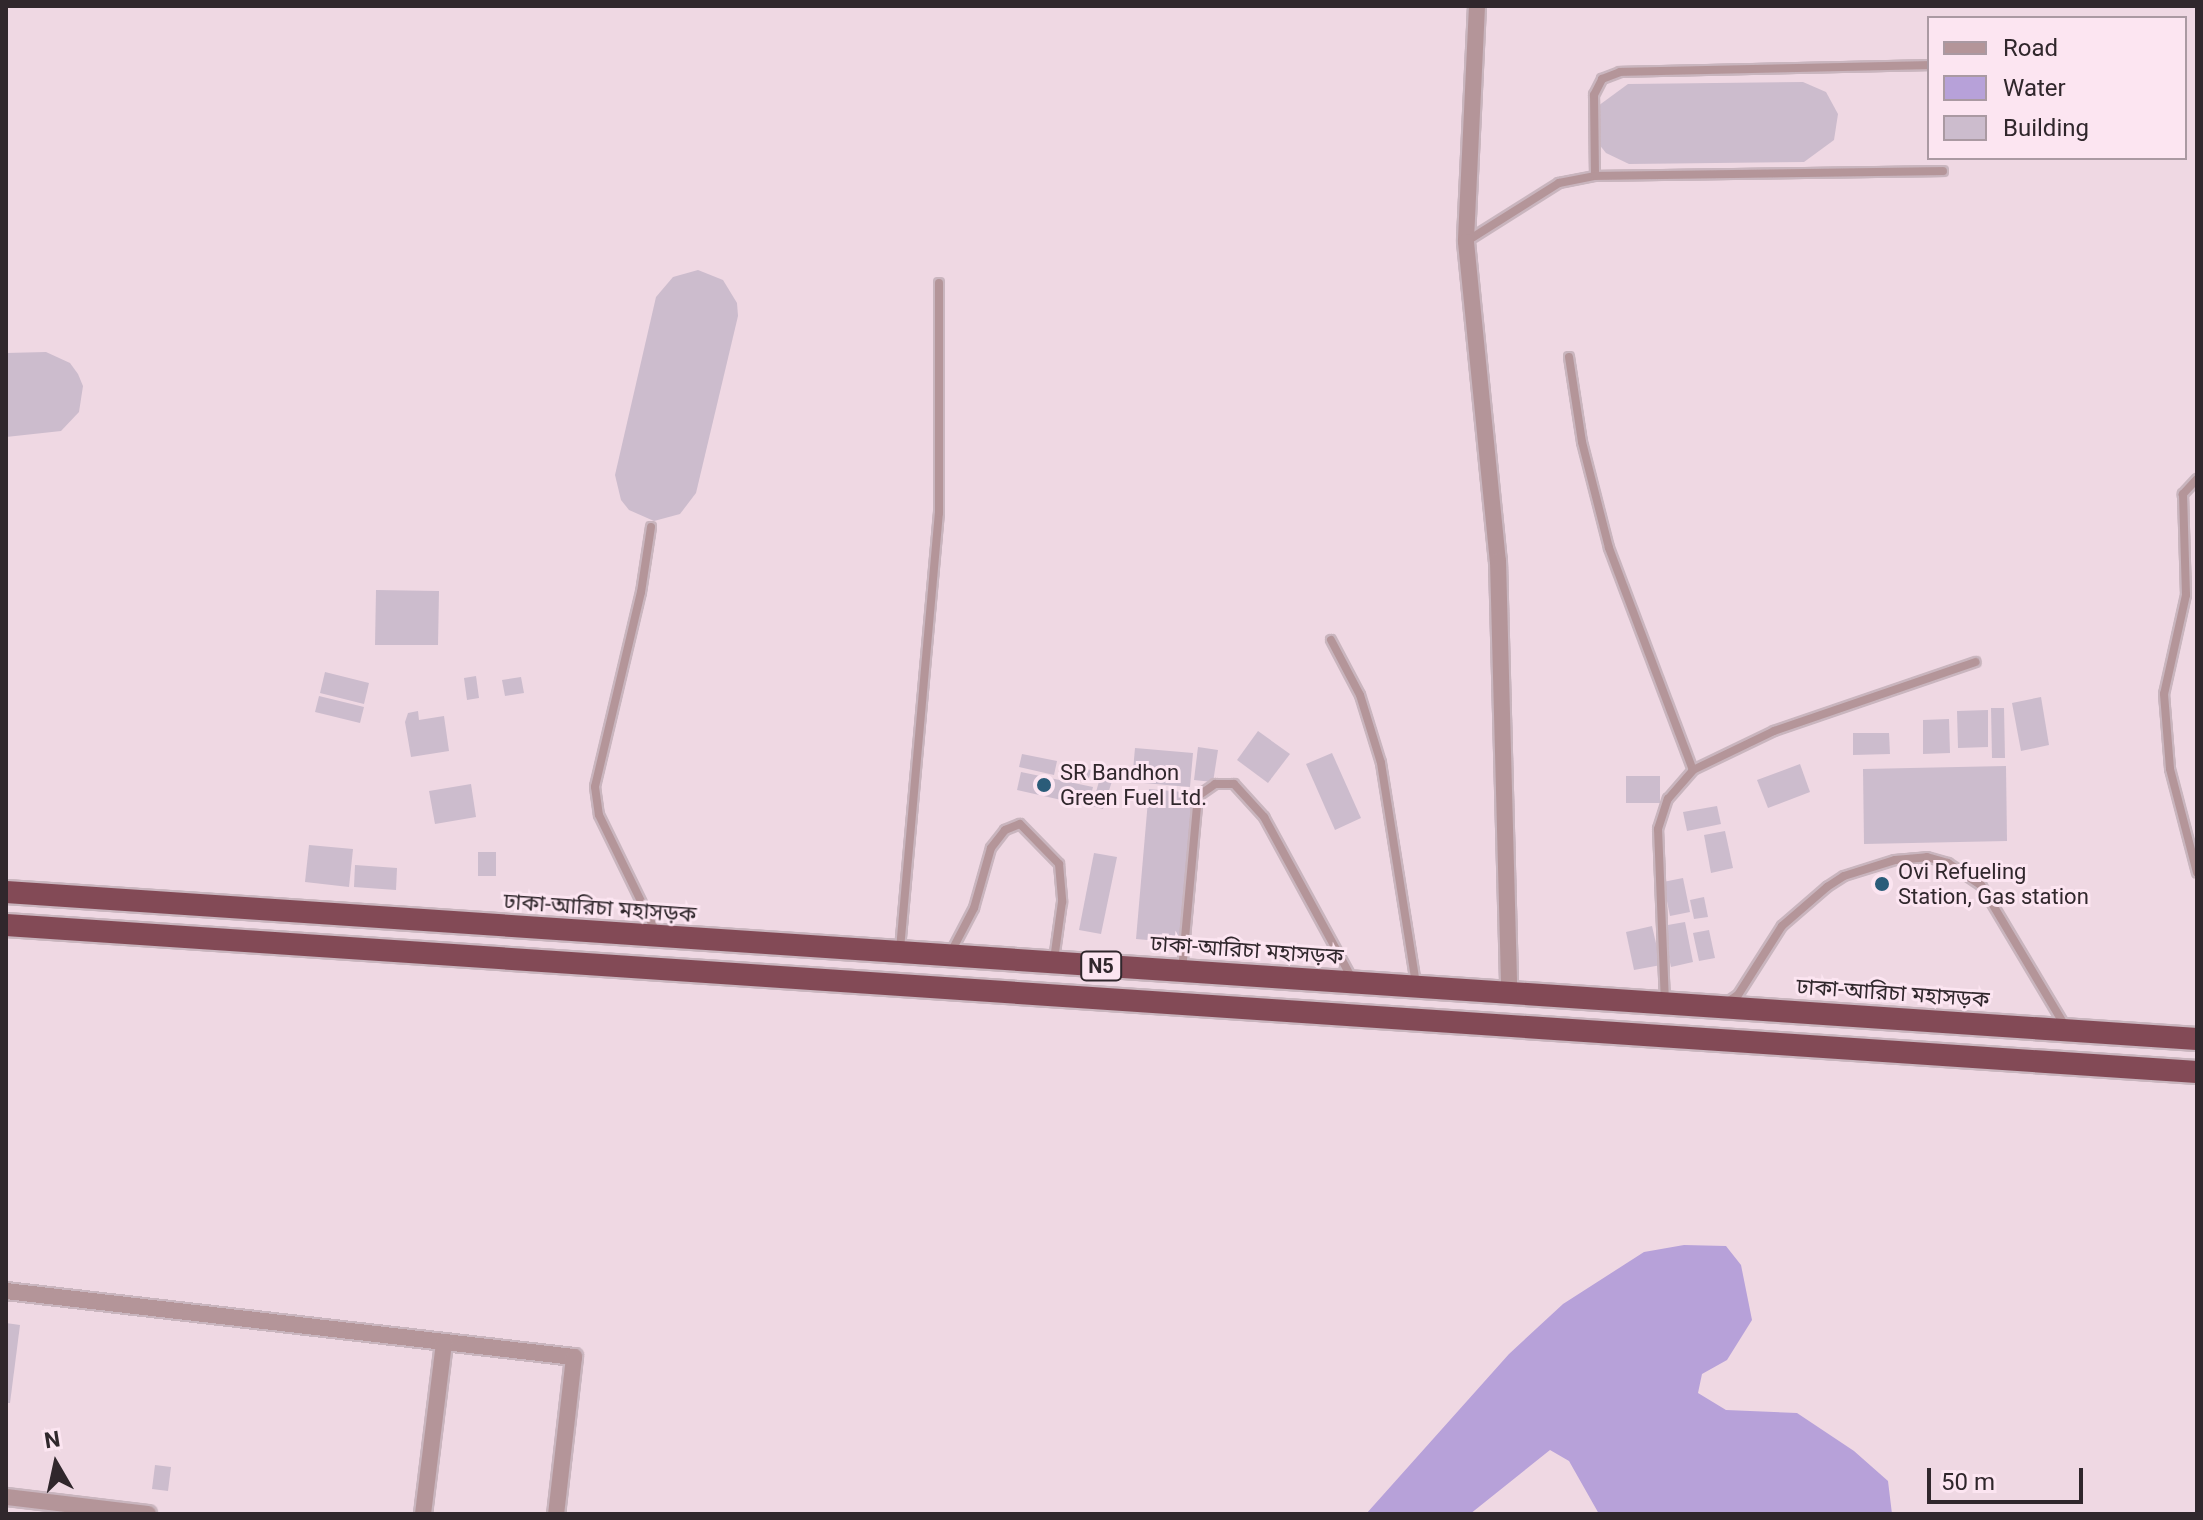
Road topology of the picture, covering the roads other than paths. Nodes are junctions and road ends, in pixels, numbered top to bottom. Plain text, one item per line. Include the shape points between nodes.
1 (1477, 6) edge
2 (1927, 65) edge
3 (1943, 171) dead end
4 (1595, 176) junction
5 (1466, 242) junction
6 (939, 283) dead end
7 (1569, 357) dead end
8 (2197, 479) edge
9 (651, 527) dead end
10 (1331, 640) dead end
11 (1976, 662) dead end
12 (1693, 770) junction
13 (2197, 873) edge
14 (6, 892) edge
15 (6, 925) edge
16 (659, 939) junction
17 (900, 954) junction
18 (948, 958) junction
19 (1054, 964) junction
20 (1181, 972) junction
21 (1356, 984) junction
22 (1416, 988) junction
23 (1509, 992) junction
24 (1665, 1004) junction
25 (1719, 1008) junction
26 (2085, 1032) junction
27 (2197, 1039) edge
28 (2197, 1072) edge
29 (6, 1291) edge
30 (444, 1342) junction
31 (6, 1497) edge
32 (148, 1514) edge
33 (423, 1514) edge
34 (556, 1514) edge

1 - 5 street
2 - 4 lane via 1620,72 1602,79 1594,95
3 - 4 lane
4 - 5 lane via 1559,183
5 - 23 street via 1498,561
6 - 17 lane via 939,513
7 - 12 lane via 1582,442 1609,548
8 - 13 lane via 2183,494 2186,595 2164,694 2170,769
9 - 16 lane via 595,787 599,815
10 - 22 lane via 1360,695 1381,763
11 - 12 lane via 1774,731
12 - 24 lane via 1668,799 1658,829
14 - 16 highway, ঢাকা-আরিচা মহাসড়ক / N5
15 - 28 highway, N5
16 - 17 highway, ঢাকা-আরিচা মহাসড়ক / N5
17 - 18 highway, ঢাকা-আরিচা মহাসড়ক / N5
18 - 19 highway, ঢাকা-আরিচা মহাসড়ক / N5
18 - 19 lane via 971,917 991,848 1005,830 1020,824 1059,864 1062,902
19 - 20 highway, ঢাকা-আরিচা মহাসড়ক / N5
20 - 21 highway, ঢাকা-আরিচা মহাসড়ক / N5
20 - 21 lane via 1198,796 1215,784 1234,784 1264,817
21 - 22 highway, ঢাকা-আরিচা মহাসড়ক / N5
22 - 23 highway, ঢাকা-আরিচা মহাসড়ক / N5
23 - 24 highway, ঢাকা-আরিচা মহাসড়ক / N5
24 - 25 highway, ঢাকা-আরিচা মহাসড়ক / N5
25 - 26 highway, ঢাকা-আরিচা মহাসড়ক / N5
25 - 26 lane via 1738,995 1782,926 1827,887 1895,860 1927,857 1948,863 1981,885 2061,1023
26 - 27 highway, ঢাকা-আরিচা মহাসড়ক / N5
29 - 30 street
30 - 33 street
30 - 34 street via 574,1357
31 - 32 street

